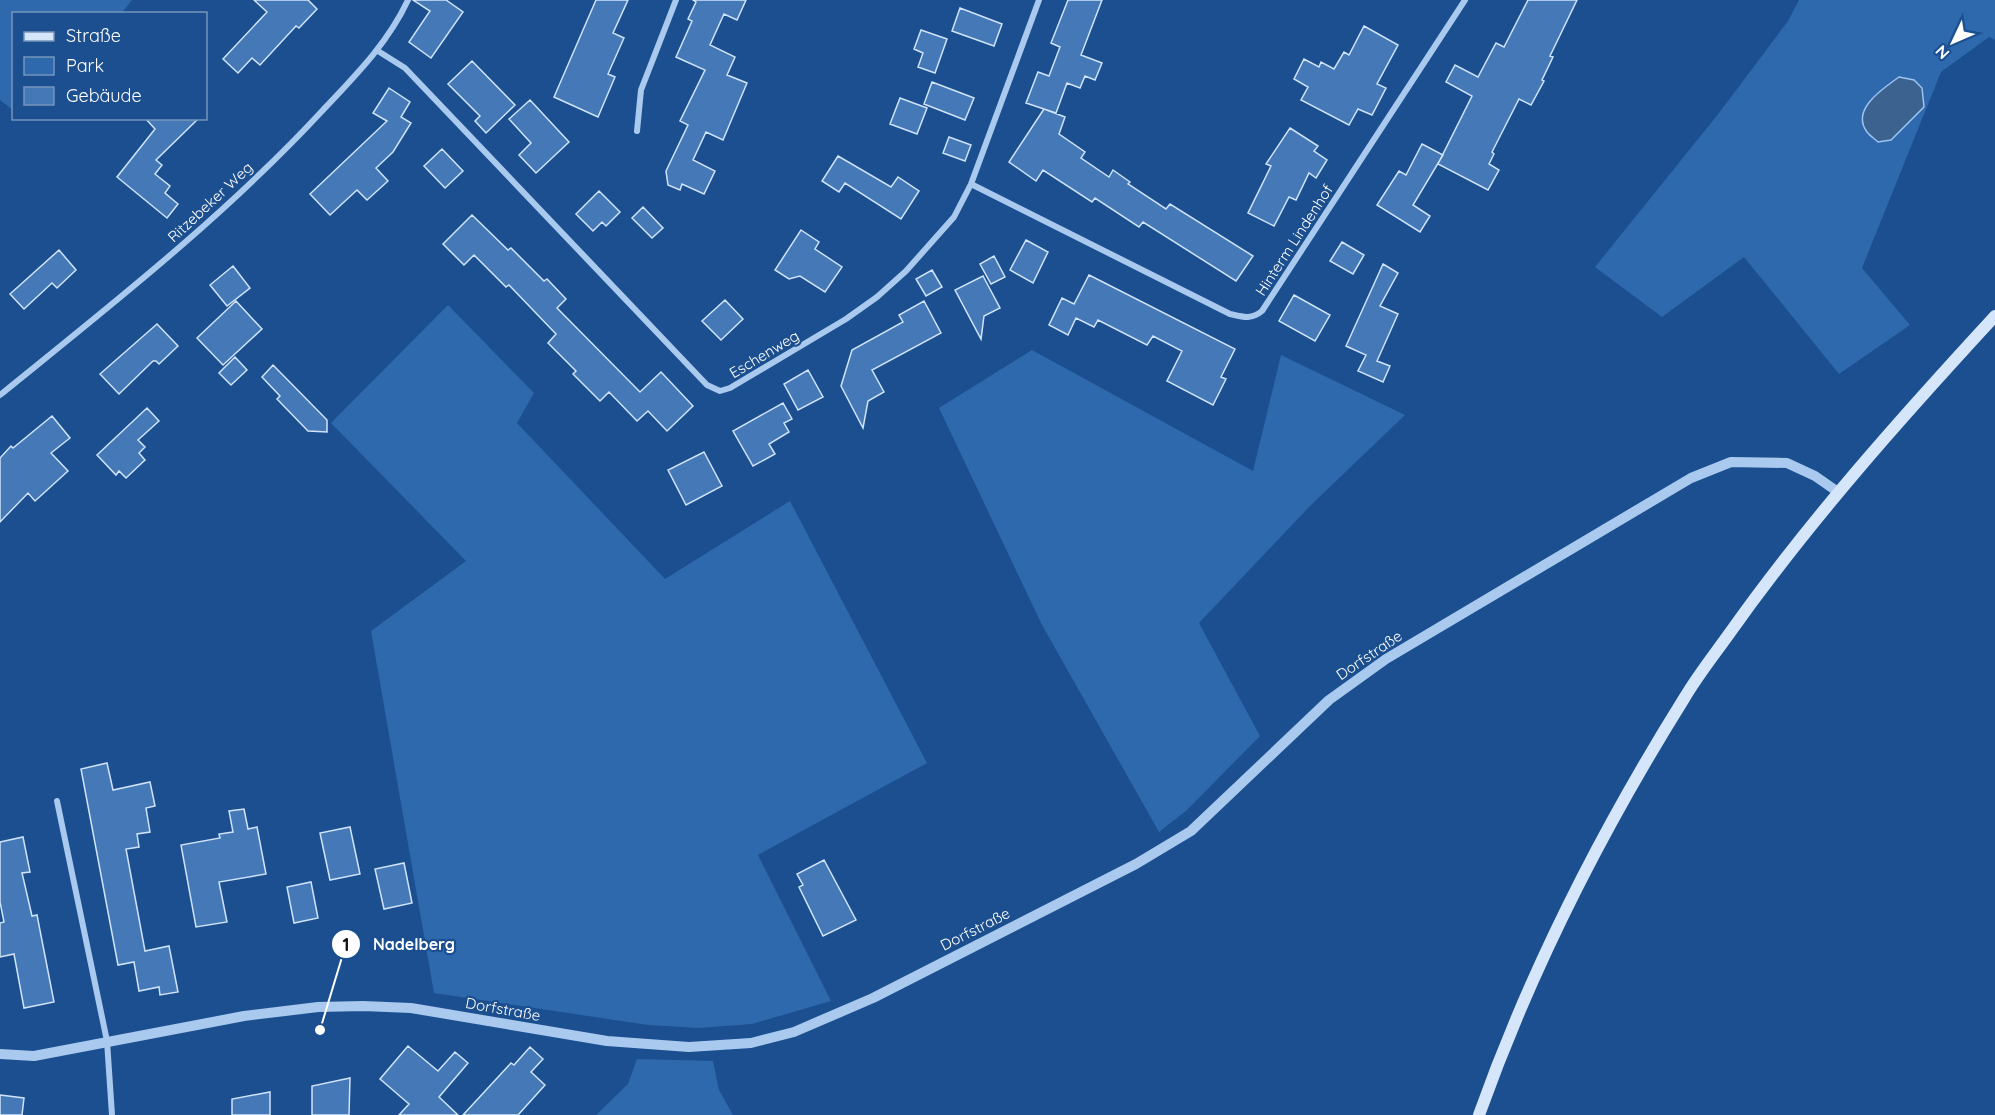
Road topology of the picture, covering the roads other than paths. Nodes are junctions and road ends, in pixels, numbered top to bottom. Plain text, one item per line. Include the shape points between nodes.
1 (408, 0) edge
2 (676, 0) edge
3 (1039, 0) edge
4 (1465, 0) edge
5 (378, 51) junction
6 (638, 131) dead end
7 (971, 184) junction
8 (1995, 316) edge
9 (0, 395) edge
10 (1838, 492) junction
11 (57, 801) dead end
12 (107, 1041) junction
13 (0, 1054) edge
14 (112, 1115) edge
15 (1479, 1115) edge

1 - 5 street, Ritzebeker Weg
2 - 6 street via 641,90
3 - 7 street, Eschenweg
4 - 7 street, Hinterm Lindenhof via 1255,317 1230,314
5 - 7 street, Eschenweg via 405,68 707,385 720,391 877,297 954,217
5 - 9 street, Ritzebeker Weg via 292,143 153,272
8 - 10 main road
10 - 12 street, Dorfstraße via 1787,463 1731,462 1691,478 1386,659 1329,700 1191,831 1136,864 873,998 795,1032 751,1043 689,1047 607,1041 411,1008 363,1006 244,1016
10 - 15 main road via 1758,592 1686,696 1620,808 1548,946 1501,1052
11 - 12 street
12 - 13 street, Dorfstraße via 34,1056
12 - 14 street

